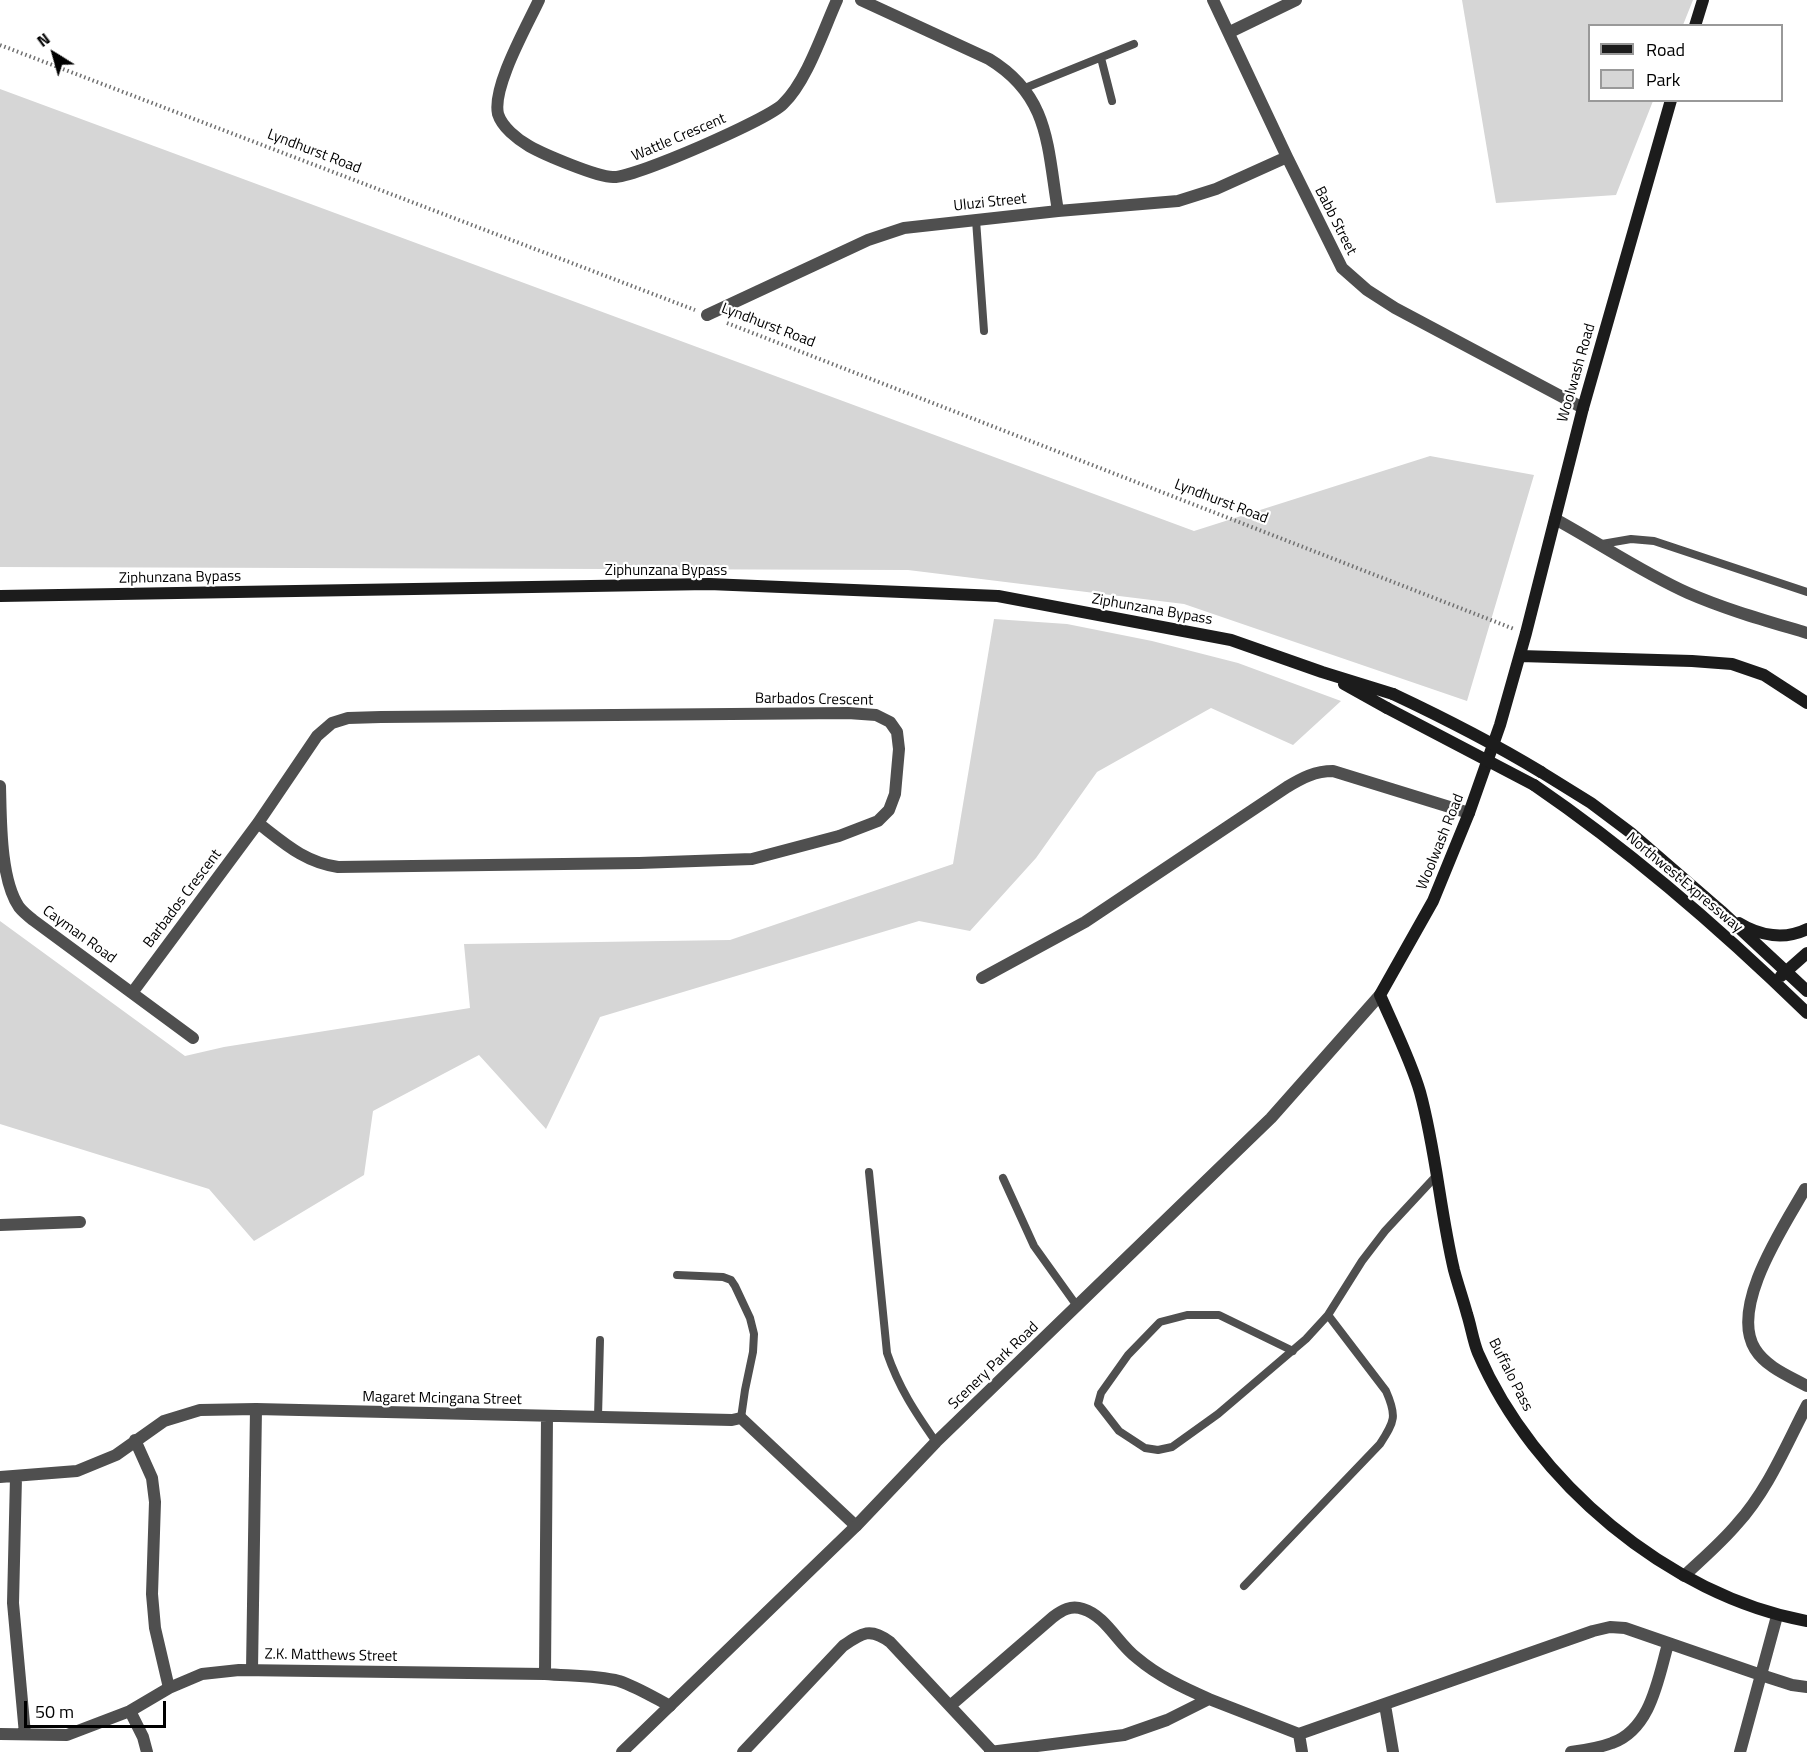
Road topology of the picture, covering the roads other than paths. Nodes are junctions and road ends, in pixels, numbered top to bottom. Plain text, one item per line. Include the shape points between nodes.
1 (539, 0) edge
2 (837, 0) edge
3 (861, 0) edge
4 (1213, 0) edge
5 (1296, 0) edge
6 (1703, 0) edge
7 (1696, 24) edge
8 (1230, 32) junction
9 (1134, 44) dead end
10 (1101, 58) junction
11 (1025, 88) junction
12 (1112, 101) dead end
13 (1670, 102) edge
14 (1287, 157) junction
15 (1058, 211) junction
16 (976, 220) junction
17 (707, 315) road end
18 (984, 331) dead end
19 (1583, 408) junction
20 (1555, 519) junction
21 (1602, 544) junction
22 (1807, 592) edge
23 (0, 596) edge
24 (1807, 633) edge
25 (1520, 656) junction
26 (1322, 672) junction
27 (1393, 694) joint
28 (1807, 703) edge
29 (1387, 708) joint
30 (0, 786) edge
31 (1469, 813) junction
32 (258, 823) junction
33 (1721, 911) junction
34 (1807, 929) edge
35 (1807, 952) edge
36 (1786, 970) junction
37 (982, 978) dead end
38 (1775, 982) junction
39 (1807, 991) edge
40 (132, 993) junction
41 (1380, 995) junction
42 (1807, 1013) edge
43 (194, 1038) dead end
44 (869, 1172) dead end
45 (1437, 1175) junction
46 (1003, 1178) dead end
47 (1805, 1189) dead end
48 (80, 1222) dead end
49 (0, 1225) edge
50 (677, 1275) dead end
51 (1077, 1306) junction
52 (1328, 1315) junction
53 (600, 1340) dead end
54 (1293, 1351) junction
55 (1807, 1386) edge
56 (1807, 1405) edge
57 (256, 1409) junction
58 (548, 1416) junction
59 (598, 1417) junction
60 (741, 1418) junction
61 (135, 1440) junction
62 (936, 1442) junction
63 (0, 1477) edge
64 (16, 1477) junction
65 (856, 1526) junction
66 (1684, 1576) junction
67 (1244, 1586) dead end
68 (1777, 1616) junction
69 (1807, 1621) edge
70 (1668, 1644) junction
71 (252, 1670) junction
72 (545, 1674) junction
73 (1761, 1675) junction
74 (1807, 1687) edge
75 (169, 1688) junction
76 (1209, 1699) junction
77 (1385, 1705) junction
78 (669, 1706) junction
79 (950, 1706) junction
80 (130, 1711) junction
81 (0, 1734) edge
82 (25, 1734) junction
83 (1299, 1734) junction
84 (1090, 1746) edge
85 (147, 1752) edge
86 (622, 1752) edge
87 (743, 1752) edge
88 (991, 1752) edge
89 (1302, 1752) edge
90 (1393, 1752) edge
91 (1571, 1752) edge
92 (1740, 1752) edge

1 - 2 street, Wattle Crescent via 504,76 497,98 498,115 509,132 530,146 612,178 630,175 687,152 781,107 796,91
3 - 11 street via 989,59 1008,70
4 - 8 street, Babb Street
5 - 8 street
6 - 7 main road
8 - 14 street, Babb Street
9 - 10 lane
10 - 11 lane
10 - 12 lane
11 - 15 street via 1044,127
13 - 19 main road, Woolwash Road
14 - 15 street, Uluzi Street via 1216,189 1178,201
14 - 19 street, Babb Street via 1342,268 1367,290
15 - 16 street, Uluzi Street
16 - 17 street, Uluzi Street via 904,228 868,240
16 - 18 lane
19 - 20 main road, Woolwash Road
20 - 21 street
20 - 25 main road, Woolwash Road
21 - 22 lane via 1631,539 1654,541
21 - 24 street via 1687,593
23 - 26 main road, Ziphunzana Bypass via 709,584 998,596 1232,639
25 - 28 main road via 1732,664 1764,675
25 - 31 main road, Woolwash Road
26 - 27 main road, Ziphunzana Bypass
26 - 29 main road, Ziphunzana Bypass
27 - 33 main road, Northwest Expressway, bridge via 1502,748 1591,803
29 - 38 main road, Northwest Expressway, bridge via 1533,785 1586,822 1661,879
30 - 40 street, Cayman Road via 2,853 10,888 19,906
31 - 37 street via 1333,771 1314,773 1085,922
31 - 41 main road, Woolwash Road via 1433,901
32 - 32 street, Barbados Crescent via 317,736 332,723 348,718 848,713 876,715 890,722 897,732 895,794 889,810 878,821 839,836 752,858 338,867 308,859
32 - 40 street, Barbados Crescent
33 - 34 main road via 1762,933 1780,936
33 - 36 main road, Northwest Expressway
35 - 36 main road
36 - 38 main road
36 - 39 main road, Northwest Expressway
38 - 42 main road, Northwest Expressway
40 - 43 street, Cayman Road
41 - 45 main road, Buffalo Pass via 1420,1090
41 - 51 street, Scenery Park Road via 1271,1118
44 - 62 lane via 887,1353 910,1406
45 - 52 lane via 1385,1231
45 - 66 main road, Buffalo Pass via 1454,1269 1478,1352 1512,1415 1558,1476 1612,1527
46 - 51 lane via 1034,1246
47 - 55 street via 1754,1289 1748,1336 1771,1366
48 - 49 street
50 - 60 lane via 731,1280 750,1318 753,1352
51 - 62 street, Scenery Park Road
52 - 54 lane
52 - 67 lane via 1386,1391 1393,1424 1380,1444
53 - 59 lane
54 - 54 lane via 1172,1447 1145,1448 1119,1431 1098,1404 1101,1393 1128,1355 1160,1322 1187,1315 1219,1315
56 - 66 street via 1751,1506
57 - 58 street, Magaret Mcingana Street
57 - 61 street, Magaret Mcingana Street via 200,1410 164,1421
57 - 71 street
58 - 59 street, Magaret Mcingana Street
58 - 72 street
59 - 60 street, Magaret Mcingana Street
60 - 65 street
61 - 64 street, Magaret Mcingana Street via 116,1455 77,1471
61 - 75 street via 152,1478 152,1594 155,1628
62 - 65 street, Scenery Park Road
63 - 64 street, Magaret Mcingana Street
64 - 82 street via 14,1603
65 - 78 street, Scenery Park Road
66 - 68 main road, Buffalo Pass
68 - 69 main road, Buffalo Pass
68 - 73 street
70 - 73 street
70 - 77 street via 1625,1628 1610,1627
70 - 91 street via 1648,1707 1634,1730 1614,1743
71 - 72 street, Z.K. Matthews Street
71 - 75 street, Z.K. Matthews Street via 202,1674
72 - 78 street, Z.K. Matthews Street via 618,1681
73 - 74 street
73 - 92 street
75 - 80 street, Z.K. Matthews Street
76 - 79 street via 1147,1666 1097,1617 1074,1607 1053,1617
76 - 83 street
76 - 84 street via 1167,1720
77 - 83 street
77 - 90 street
78 - 86 street, Scenery Park Road
79 - 87 street via 890,1642 870,1632 843,1646
79 - 88 street
80 - 82 street, Z.K. Matthews Street via 67,1735
80 - 85 street
81 - 82 street, Z.K. Matthews Street
83 - 89 street
84 - 88 street

